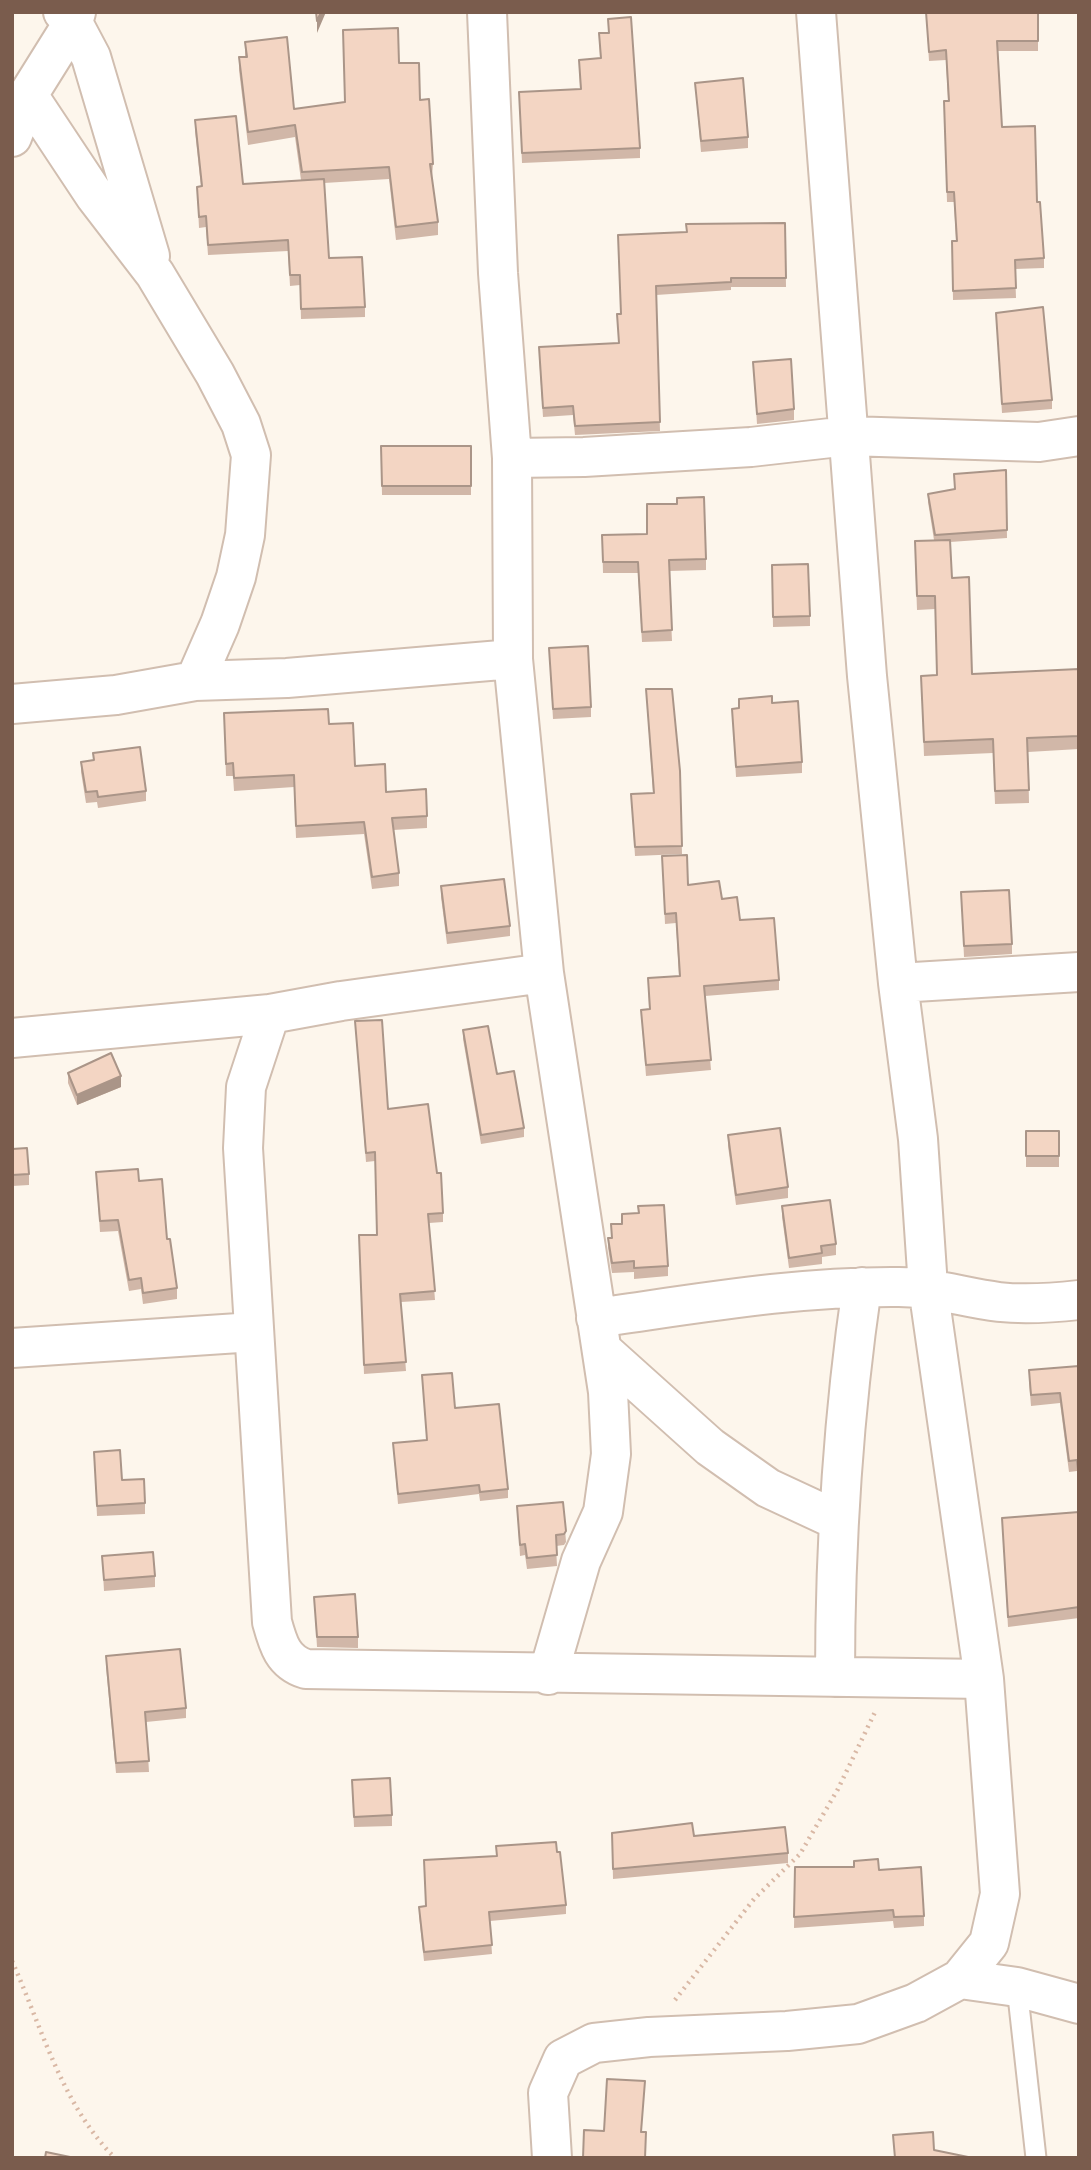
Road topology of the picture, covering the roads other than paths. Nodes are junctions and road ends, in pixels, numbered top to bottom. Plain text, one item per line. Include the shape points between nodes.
1 (487, 12) edge
2 (816, 12) edge
3 (70, 16) edge
4 (28, 95) junction
5 (12, 137) edge
6 (155, 274) junction
7 (848, 436) junction
8 (1079, 436) edge
9 (1039, 442) junction
10 (1079, 445) edge
11 (512, 458) junction
12 (513, 659) junction
13 (195, 681) junction
14 (12, 704) edge
15 (1079, 972) edge
16 (544, 973) junction
17 (898, 984) junction
18 (270, 1014) junction
19 (12, 1038) edge
20 (862, 1287) junction
21 (928, 1287) junction
22 (1079, 1300) edge
23 (254, 1332) junction
24 (599, 1334) junction
25 (12, 1348) edge
26 (839, 1521) junction
27 (548, 1675) junction
28 (835, 1677) junction
29 (984, 1679) junction
30 (960, 1979) junction
31 (1017, 1987) junction
32 (1079, 2004) edge
33 (552, 2158) edge
34 (1036, 2158) edge

1 - 11 street via 498,273
2 - 7 street
3 - 4 street
3 - 6 street via 91,57
4 - 5 street
4 - 6 street via 95,197
6 - 13 street via 215,374 251,455 245,535 236,577
7 - 9 street
7 - 11 street via 751,447
7 - 17 street
8 - 9 street
9 - 10 street
11 - 12 street
12 - 13 street
12 - 16 street
13 - 14 street via 116,695
15 - 17 street
16 - 18 street
16 - 24 street
17 - 21 street via 918,1139
18 - 19 street
18 - 23 street via 246,1087 243,1148
20 - 21 street
20 - 24 street via 790,1291
20 - 26 street
21 - 22 street via 996,1302
21 - 29 street
23 - 25 street
23 - 27 street via 272,1622 279,1648 292,1665
24 - 26 street via 710,1447 768,1488
24 - 27 street via 611,1454 603,1512 581,1561
26 - 28 street
27 - 28 street
28 - 29 street
29 - 30 street via 1000,1894 989,1943
30 - 31 street
30 - 33 street via 916,2003 858,2024 594,2043 563,2059 548,2093
31 - 32 street
31 - 34 lane

